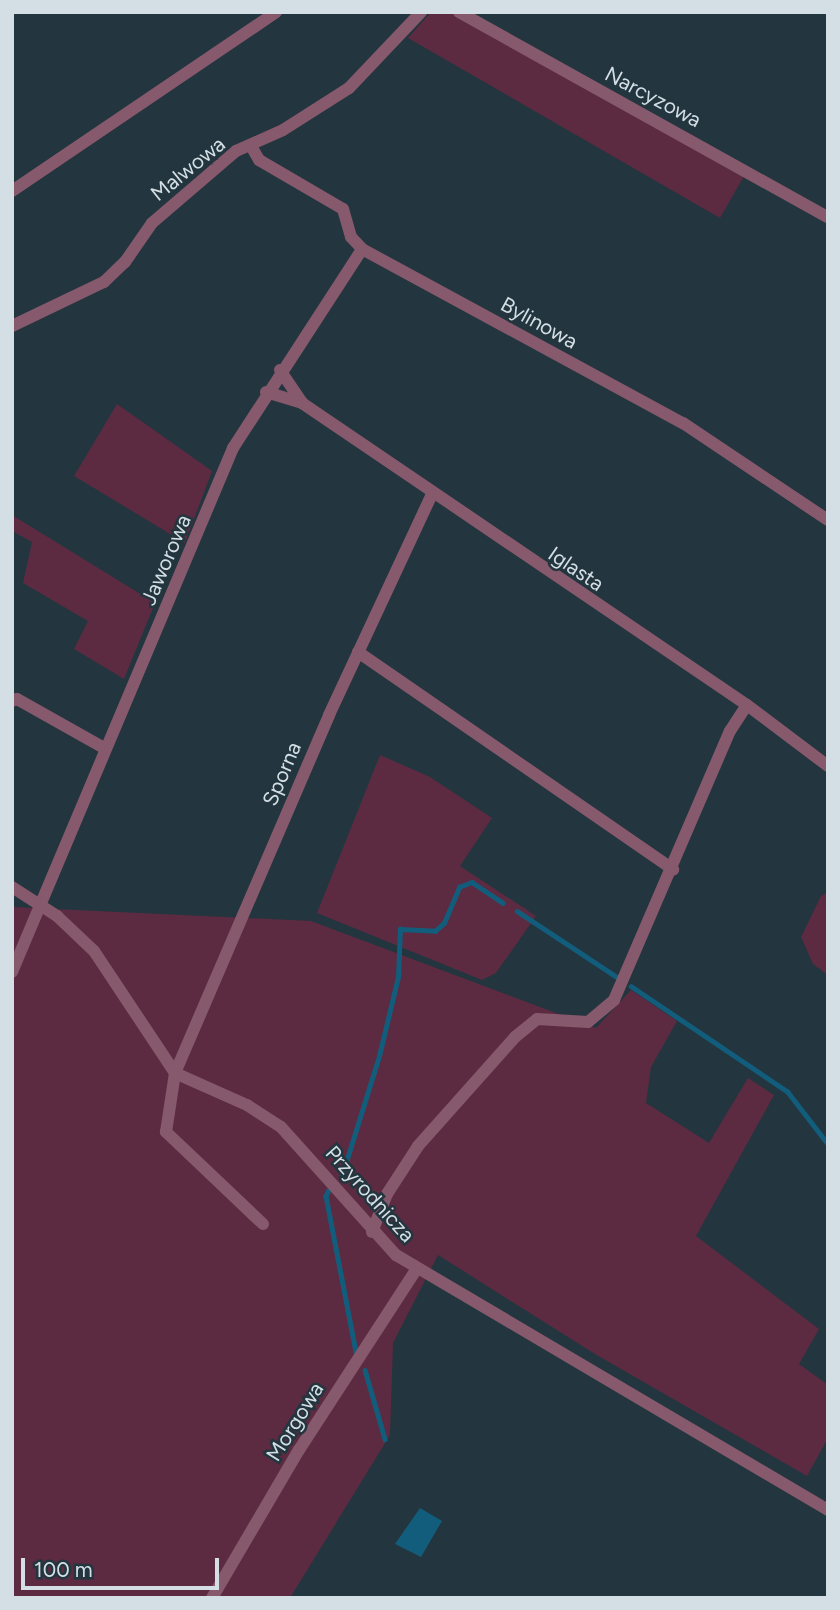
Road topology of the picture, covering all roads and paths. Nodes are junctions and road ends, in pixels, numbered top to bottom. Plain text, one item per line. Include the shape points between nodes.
1 (276, 12) edge
2 (421, 12) edge
3 (459, 12) edge
4 (251, 146) junction
5 (12, 191) edge
6 (828, 217) edge
7 (362, 249) junction
8 (12, 326) edge
9 (281, 370) junction
10 (266, 392) junction
11 (302, 403) junction
12 (432, 494) junction
13 (828, 520) edge
14 (358, 652) junction
15 (12, 701) edge
16 (747, 705) junction
17 (104, 748) junction
18 (828, 766) edge
19 (673, 869) junction
20 (12, 887) edge
21 (41, 905) junction
22 (12, 972) edge
23 (175, 1073) junction
24 (263, 1224) dead end
25 (372, 1232) junction
26 (416, 1270) junction
27 (828, 1510) edge
28 (212, 1598) edge

1 - 5 street
2 - 4 street, Malwowa via 349,88
3 - 6 street, Narcyzowa
4 - 7 street via 259,160 343,209 351,237
4 - 8 street, Malwowa via 236,151 152,223 125,262 104,282
7 - 9 street, Jaworowa
7 - 13 street, Bylinowa via 683,424
9 - 10 street, Jaworowa
9 - 11 street, Iglasta
10 - 11 street, Iglasta
10 - 17 street, Jaworowa via 233,448
11 - 12 street, Iglasta
12 - 14 street, Sporna
12 - 16 street, Iglasta
14 - 19 street
14 - 23 street, Sporna
15 - 17 street via 17,699
16 - 18 street, Iglasta
16 - 19 street via 730,732
17 - 21 street, Jaworowa
19 - 25 street via 614,1000 603,1014 573,1024 537,1019 515,1037 405,1164
20 - 21 street, Przyrodnicza
21 - 22 street, Jaworowa
21 - 23 street, Przyrodnicza via 94,951
23 - 24 street, Sporna via 166,1132
23 - 25 street, Przyrodnicza via 247,1105 281,1127
25 - 26 street, Przyrodnicza
26 - 27 street, Przyrodnicza
26 - 28 street, Morgowa via 299,1450

